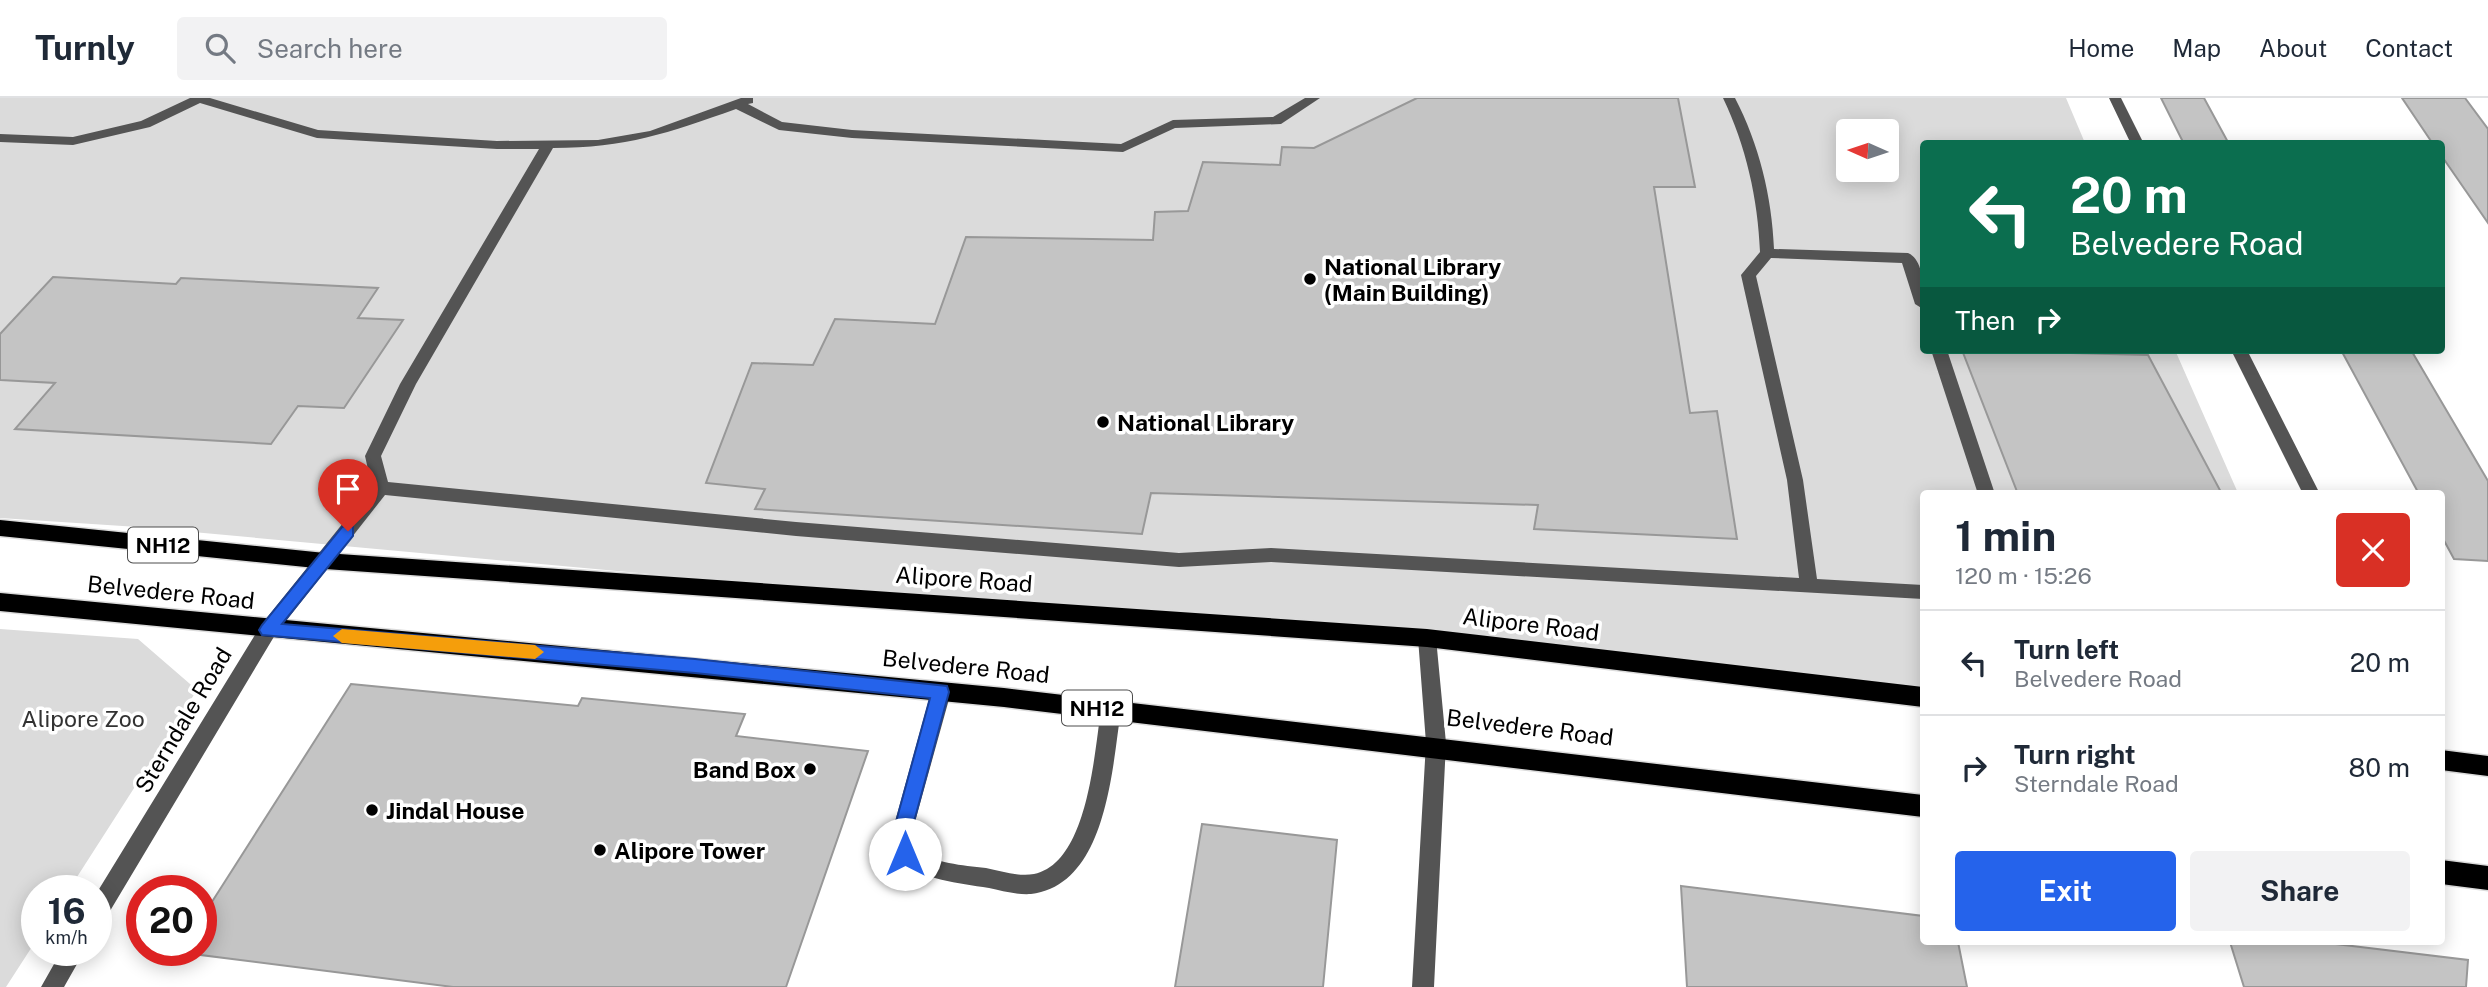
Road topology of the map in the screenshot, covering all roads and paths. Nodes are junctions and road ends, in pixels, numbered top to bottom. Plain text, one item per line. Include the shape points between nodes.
1 (1314, 98) edge
2 (1729, 98) edge
3 (2115, 98) edge
4 (200, 99) edge
5 (745, 102) edge
6 (0, 138) edge
7 (2136, 140) edge
8 (548, 145) junction
9 (1767, 253) junction
10 (1916, 259) edge
11 (1920, 285) edge
12 (1940, 354) edge
13 (2241, 354) edge
14 (382, 488) junction
15 (1986, 490) edge
16 (2310, 490) edge
17 (0, 528) edge
18 (325, 561) junction
19 (1809, 585) junction
20 (1920, 592) edge
21 (0, 602) edge
22 (268, 630) junction
23 (1427, 638) junction
24 (941, 692) junction
25 (1920, 698) edge
26 (1111, 710) junction
27 (1436, 744) junction
28 (2445, 761) edge
29 (2488, 766) edge
30 (1920, 806) edge
31 (2445, 873) edge
32 (2488, 878) edge
33 (112, 888) edge
34 (64, 966) edge
35 (52, 987) edge
36 (1423, 987) edge

1 - 5 street via 1276,121 1173,124 1123,148 779,126
2 - 9 street via 1739,115 1767,224
3 - 7 street
4 - 6 street via 145,124 73,141
4 - 8 street via 317,134
5 - 8 street via 653,134 598,144
8 - 14 street via 408,384 373,456
9 - 10 street
9 - 19 street via 1748,275 1795,480
10 - 11 street
12 - 15 street
13 - 16 street
14 - 18 street, Sterndale Road
14 - 19 street via 782,528 1179,560 1271,555
17 - 18 highway, Alipore Road / NH12
18 - 22 street, Sterndale Road
18 - 23 highway, Alipore Road / NH12
19 - 20 street
21 - 22 highway, Belvedere Road / NH12
22 - 24 highway, Belvedere Road / NH12
22 - 33 street, Sterndale Road
23 - 25 highway, Alipore Road / NH12
23 - 27 street
24 - 26 highway, Belvedere Road / NH12
24 - 26 street via 903,829 905,854 919,866 1034,884 1054,877 1082,846
26 - 27 highway, Belvedere Road / NH12
27 - 30 highway, Belvedere Road / NH12
27 - 36 street
28 - 29 highway
31 - 32 highway
34 - 35 street

